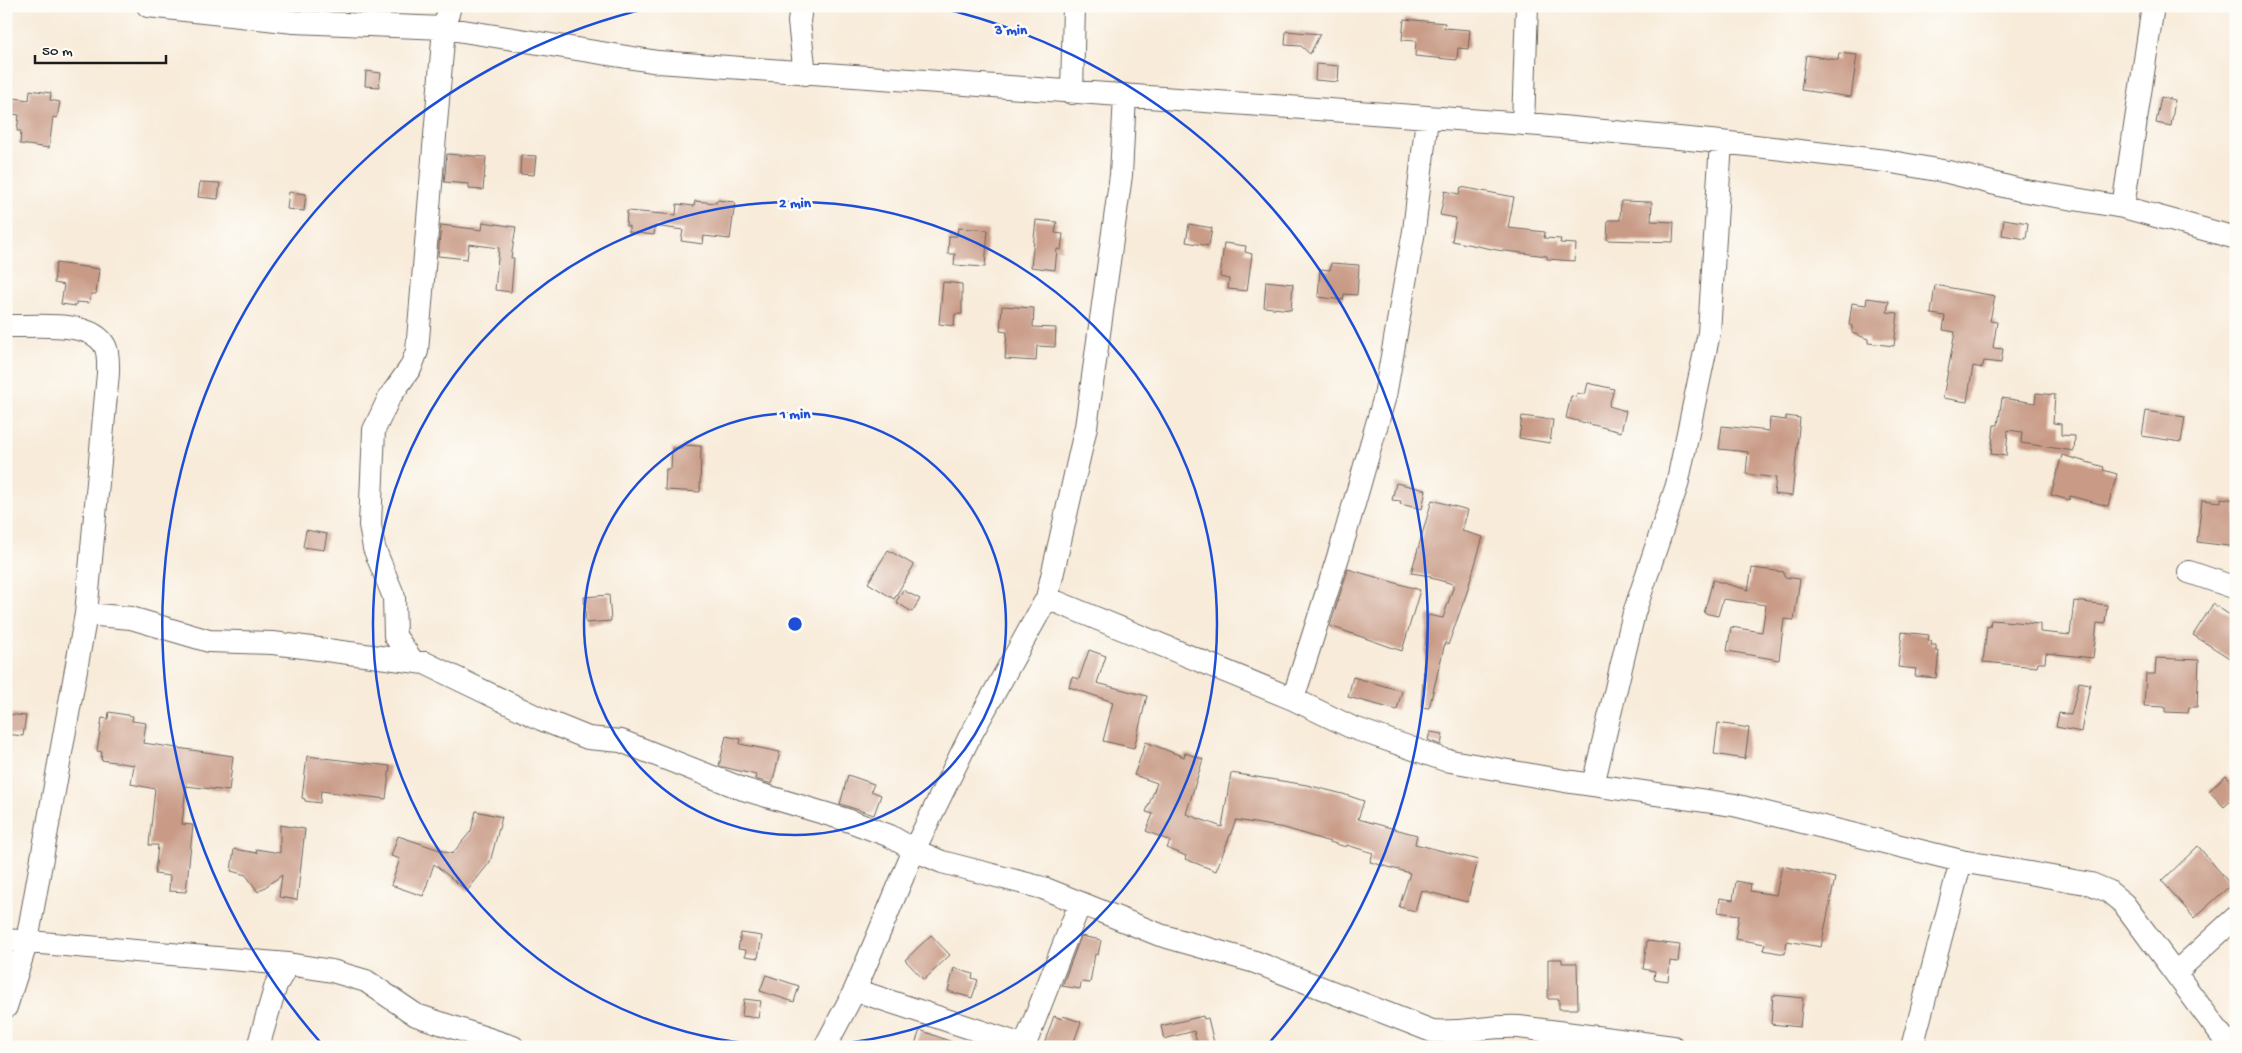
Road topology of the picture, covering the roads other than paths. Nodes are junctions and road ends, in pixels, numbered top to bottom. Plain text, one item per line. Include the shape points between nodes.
1 (148, 6) edge
2 (450, 6) edge
3 (801, 6) edge
4 (1074, 6) edge
5 (1527, 6) edge
6 (2153, 6) edge
7 (295, 14) edge
8 (444, 28) junction
9 (805, 74) junction
10 (1072, 93) junction
11 (1125, 95) junction
12 (1427, 118) junction
13 (1523, 124) junction
14 (1721, 142) junction
15 (2123, 207) junction
16 (2236, 238) edge
17 (6, 326) edge
18 (2189, 572) dead end
19 (2236, 588) edge
20 (1047, 598) junction
21 (86, 614) junction
22 (412, 660) junction
23 (1293, 699) junction
24 (1593, 785) junction
25 (914, 850) junction
26 (1962, 861) junction
27 (1080, 903) junction
28 (2236, 917) edge
29 (17, 941) edge
30 (288, 964) junction
31 (2175, 973) junction
32 (855, 990) junction
33 (6, 1007) edge
34 (1464, 1039) edge
35 (1025, 1046) edge
36 (258, 1047) edge
37 (514, 1047) edge
38 (825, 1047) edge
39 (1673, 1047) edge
40 (1912, 1047) edge
41 (2230, 1047) edge

1 - 7 street
2 - 8 street
3 - 9 street via 799,22
4 - 10 street
5 - 13 street
6 - 15 street
7 - 8 street
8 - 9 street via 658,62
8 - 22 street via 417,351 411,367 389,398 374,434 370,525 374,548 394,597 395,636
9 - 10 street
10 - 11 street
11 - 12 street
11 - 20 street via 1121,174 1086,427
12 - 13 street
12 - 23 street via 1414,231 1385,396
13 - 14 street
14 - 15 street via 1886,161 2020,190
14 - 24 street via 1709,333 1677,485 1634,613
15 - 16 street
17 - 21 street via 85,330 98,337 106,348 108,373
18 - 19 street
20 - 23 street
20 - 25 street via 968,738
21 - 22 street via 131,618 209,640 273,643
21 - 29 street
22 - 25 street via 437,668 540,720 582,736 621,741 743,789 847,820 890,836
23 - 24 street via 1352,727 1428,755
24 - 26 street via 1734,806
25 - 27 street via 942,862 1043,888
25 - 32 street
26 - 31 street via 2091,884 2108,891 2124,904
26 - 40 street
27 - 34 street via 1160,935 1255,962 1432,1031
27 - 35 street
28 - 31 street
29 - 30 street
29 - 33 street
30 - 36 street via 276,985
30 - 37 street via 332,971 366,981 416,1015
31 - 41 street
32 - 35 street
32 - 38 street
34 - 39 street via 1501,1026

